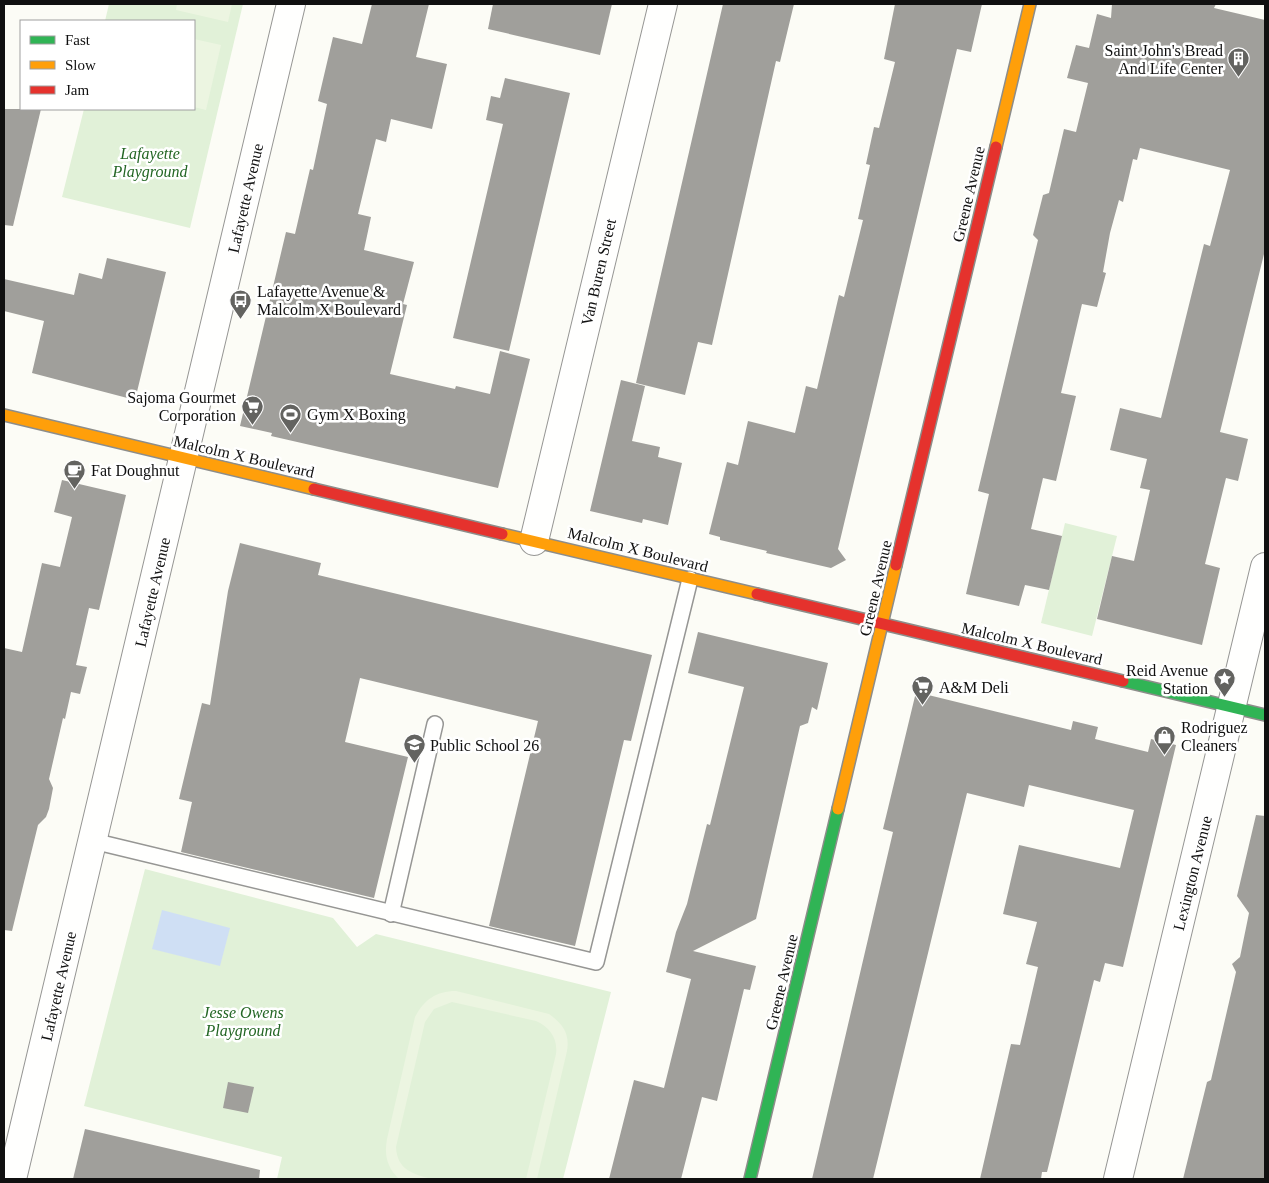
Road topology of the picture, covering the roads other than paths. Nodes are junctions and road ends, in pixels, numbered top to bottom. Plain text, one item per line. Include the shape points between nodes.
1 (291, 4) edge
2 (663, 4) edge
3 (1030, 4) edge
4 (4, 415) edge
5 (184, 458) junction
6 (534, 541) junction
7 (1265, 567) edge
8 (690, 579) junction
9 (883, 625) junction
10 (1232, 708) junction
11 (1265, 716) edge
12 (435, 724) dead end
13 (92, 841) junction
14 (391, 914) junction
15 (12, 1179) edge
16 (750, 1179) edge
17 (1118, 1179) edge

1 - 5 street, Lafayette Avenue
2 - 6 street, Van Buren Street
3 - 9 street, Greene Avenue
4 - 5 street, Malcolm X Boulevard
5 - 6 street, Malcolm X Boulevard
5 - 13 street, Lafayette Avenue
6 - 8 street, Malcolm X Boulevard
7 - 10 street, Lexington Avenue
8 - 9 street, Malcolm X Boulevard
8 - 14 lane via 596,962
9 - 10 street, Malcolm X Boulevard
9 - 16 street, Greene Avenue
10 - 11 street, Malcolm X Boulevard
10 - 17 street, Lexington Avenue
12 - 14 lane
13 - 14 lane
13 - 15 street, Lafayette Avenue

